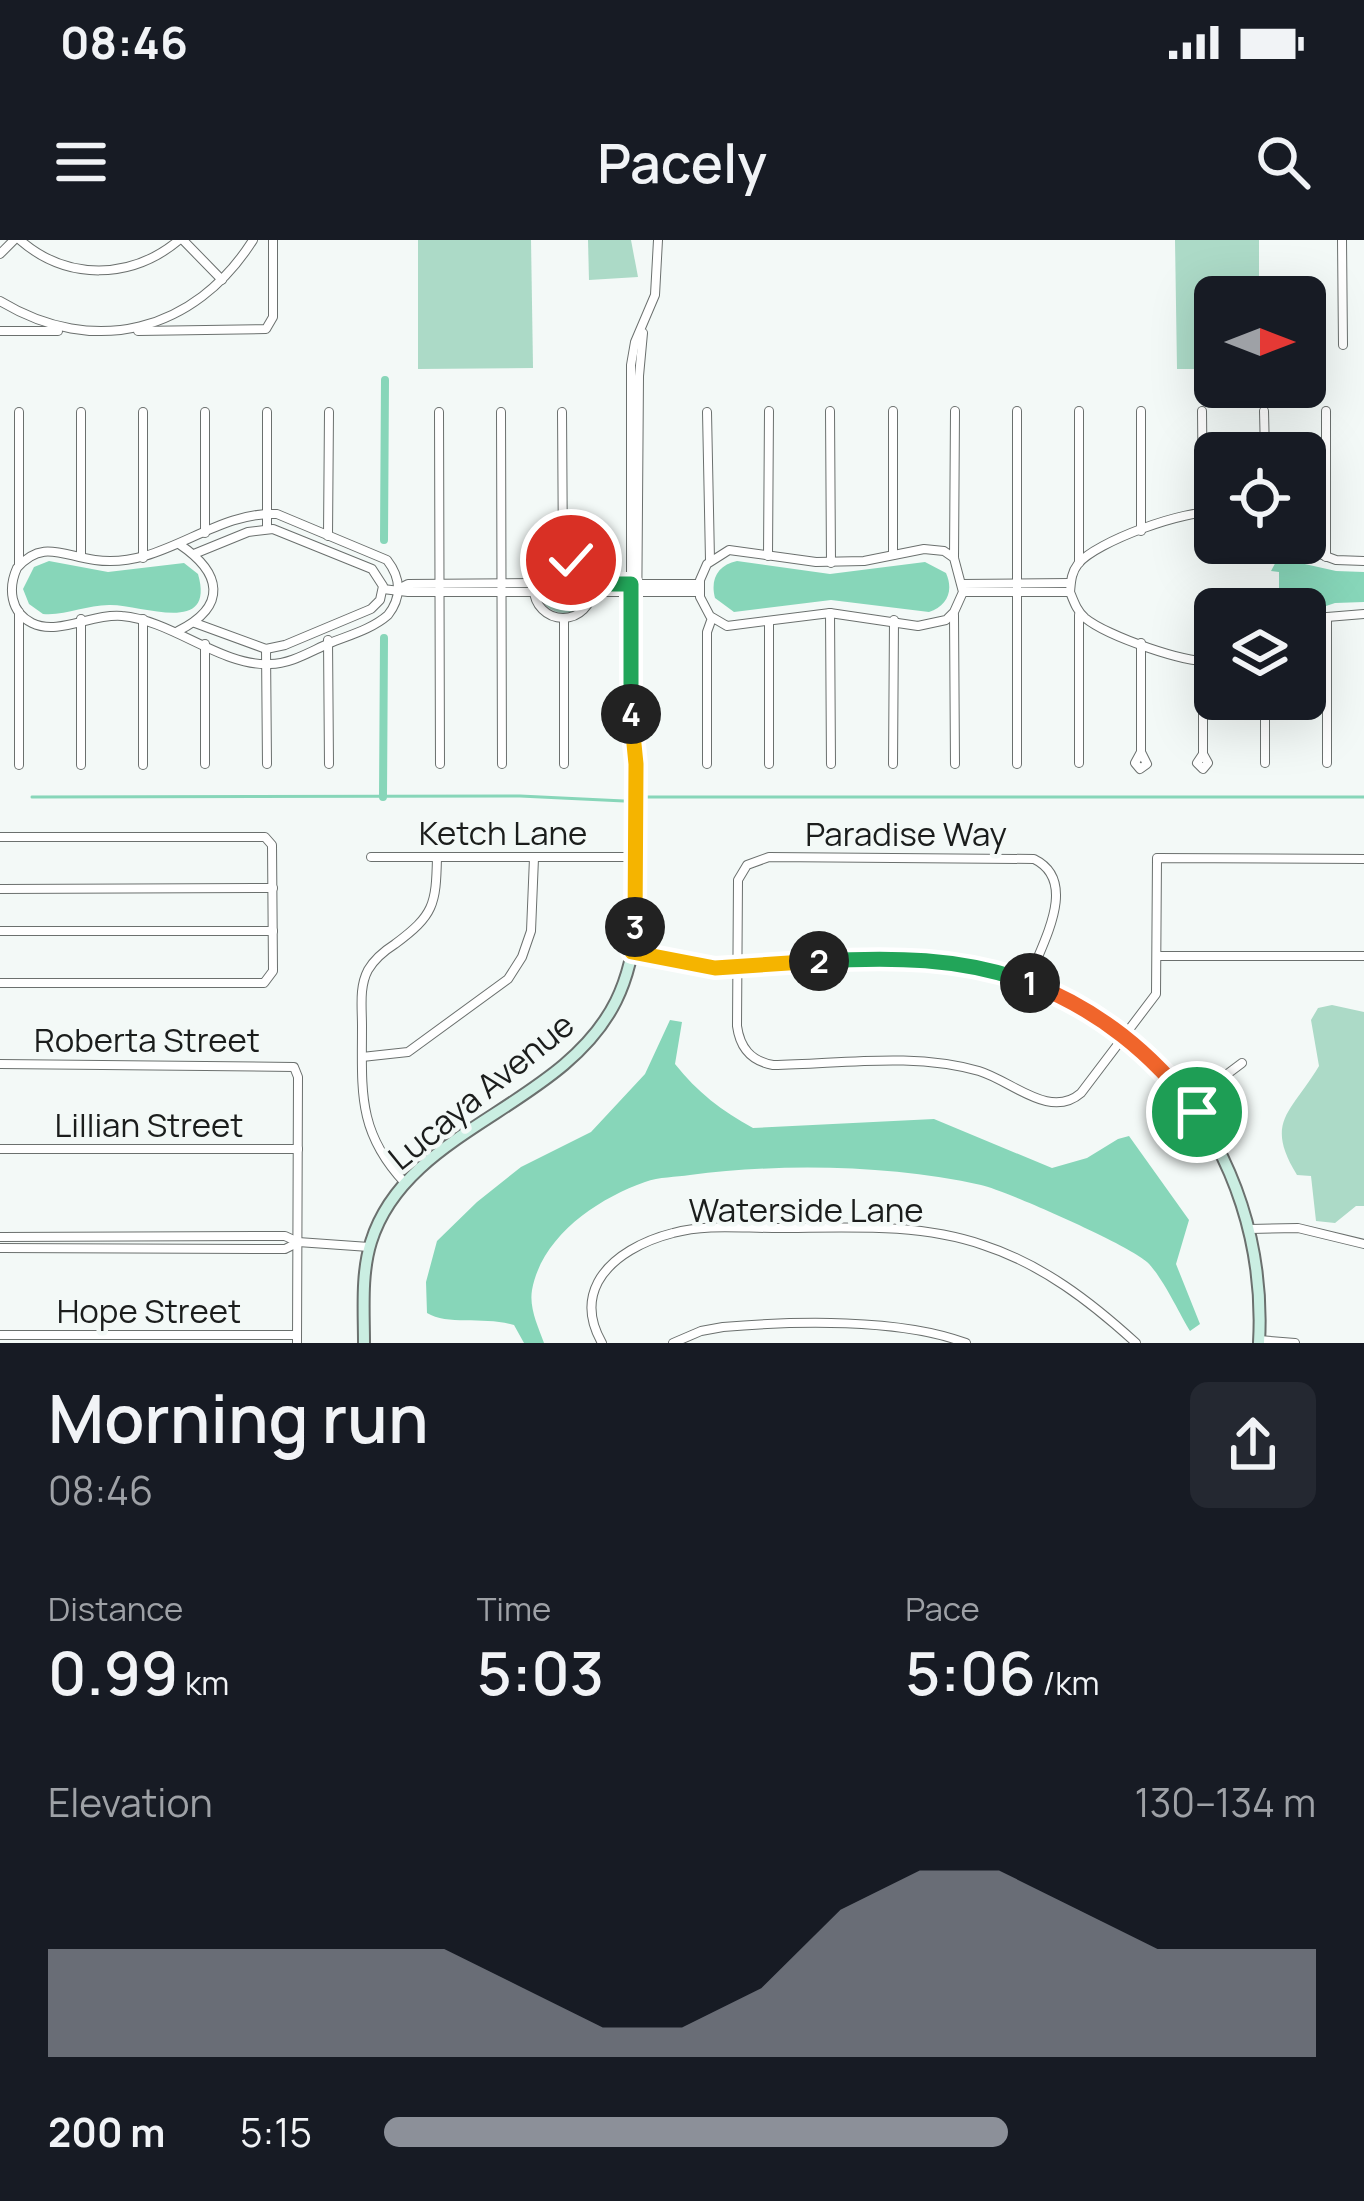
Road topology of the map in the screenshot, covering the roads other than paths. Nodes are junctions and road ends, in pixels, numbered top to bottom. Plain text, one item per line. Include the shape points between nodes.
1 (17, 240) edge
2 (181, 240) edge
3 (254, 240) edge
4 (658, 240) edge
5 (1342, 240) edge
6 (273, 243) edge
7 (0, 254) edge
8 (222, 280) junction
9 (0, 302) edge
10 (16, 311) junction
11 (181, 311) junction
12 (4, 331) edge
13 (82, 331) junction
14 (118, 331) junction
15 (188, 331) junction
16 (1343, 346) dead end
17 (769, 411) dead end
18 (830, 411) dead end
19 (893, 411) dead end
20 (1016, 411) dead end
21 (1078, 411) dead end
22 (1141, 411) dead end
23 (1202, 411) dead end
24 (1264, 411) dead end
25 (1326, 411) dead end
26 (19, 412) dead end
27 (81, 412) dead end
28 (143, 412) dead end
29 (205, 412) dead end
30 (267, 412) dead end
31 (328, 412) dead end
32 (439, 412) dead end
33 (501, 412) dead end
34 (562, 412) dead end
35 (707, 412) dead end
36 (955, 412) dead end
37 (1202, 432) edge
38 (1264, 432) edge
39 (1326, 432) edge
40 (267, 513) junction
41 (1194, 514) edge
42 (267, 529) junction
43 (1141, 531) junction
44 (205, 533) junction
45 (329, 533) junction
46 (179, 544) junction
47 (325, 548) junction
48 (194, 554) junction
49 (893, 555) junction
50 (768, 556) junction
51 (81, 557) junction
52 (1326, 557) edge
53 (143, 558) junction
54 (954, 559) junction
55 (563, 560) junction
56 (710, 561) junction
57 (1364, 561) edge
58 (831, 563) junction
59 (1079, 563) junction
60 (19, 564) junction
61 (440, 588) junction
62 (501, 588) junction
63 (534, 588) junction
64 (592, 588) junction
65 (635, 588) junction
66 (699, 588) junction
67 (963, 588) junction
68 (1017, 588) junction
69 (1070, 588) junction
70 (6, 589) edge
71 (383, 589) junction
72 (398, 589) junction
73 (19, 612) junction
74 (954, 612) junction
75 (1079, 612) junction
76 (830, 613) junction
77 (1364, 614) edge
78 (1327, 617) joint
79 (564, 618) junction
80 (712, 618) junction
81 (81, 619) junction
82 (143, 619) junction
83 (894, 620) junction
84 (769, 621) junction
85 (195, 623) junction
86 (323, 629) junction
87 (177, 632) junction
88 (1142, 643) junction
89 (205, 644) junction
90 (329, 644) junction
91 (266, 649) junction
92 (1194, 661) edge
93 (266, 664) junction
94 (1203, 720) edge
95 (1265, 720) edge
96 (1141, 752) dead end
97 (1203, 754) dead end
98 (1265, 763) dead end
99 (1327, 763) dead end
100 (205, 764) dead end
101 (267, 764) dead end
102 (329, 764) dead end
103 (440, 764) dead end
104 (502, 764) dead end
105 (564, 764) dead end
106 (636, 764) joint
107 (707, 764) dead end
108 (769, 764) dead end
109 (831, 764) dead end
110 (893, 764) dead end
111 (955, 764) dead end
112 (1017, 764) dead end
113 (1079, 764) dead end
114 (19, 765) dead end
115 (81, 765) dead end
116 (143, 765) dead end
117 (0, 837) edge
118 (371, 857) dead end
119 (436, 857) junction
120 (635, 857) junction
121 (534, 858) junction
122 (1364, 859) edge
123 (273, 888) junction
124 (0, 889) edge
125 (0, 931) edge
126 (273, 931) junction
127 (632, 952) junction
128 (1158, 956) junction
129 (1364, 956) edge
130 (737, 968) junction
131 (1028, 982) junction
132 (0, 983) edge
133 (1125, 1036) junction
134 (362, 1057) junction
135 (1242, 1063) dead end
136 (0, 1064) edge
137 (1190, 1102) junction
138 (0, 1149) edge
139 (298, 1149) junction
140 (405, 1183) junction
141 (1250, 1229) junction
142 (178, 1236) junction
143 (0, 1237) edge
144 (70, 1237) junction
145 (298, 1242) junction
146 (1364, 1244) edge
147 (369, 1247) junction
148 (0, 1248) edge
149 (71, 1248) junction
150 (178, 1248) junction
151 (0, 1335) edge
152 (297, 1339) edge
153 (1259, 1342) edge
154 (364, 1343) edge
155 (602, 1343) edge
156 (673, 1343) edge
157 (966, 1343) edge
158 (1136, 1343) edge
159 (1295, 1343) edge

1 - 2 street via 57,263 95,271 142,263
1 - 7 street
2 - 8 street
3 - 6 street
3 - 8 street
4 - 65 street via 657,282 635,342
5 - 16 street
6 - 15 street via 268,328
8 - 11 street
9 - 10 street
10 - 12 street
10 - 13 street
11 - 14 street
11 - 15 street
12 - 13 street
13 - 14 street
14 - 15 street
17 - 50 street
18 - 58 street
19 - 49 street
20 - 68 street
21 - 59 street
22 - 43 street
23 - 37 street
24 - 38 street
25 - 39 street
26 - 60 street
27 - 51 street
28 - 53 street
29 - 44 street
30 - 40 street
31 - 45 street
32 - 61 street
33 - 62 street
34 - 55 street
35 - 56 street
36 - 54 street
40 - 42 street
40 - 44 street
40 - 45 street
41 - 43 street
42 - 47 street
42 - 48 street
43 - 59 street
44 - 46 street
45 - 47 street
45 - 72 street via 383,557
46 - 48 street
46 - 53 street
47 - 71 street via 374,570
48 - 85 street via 214,589
49 - 54 street via 929,549
49 - 58 street
50 - 56 street via 729,550
50 - 58 street
51 - 53 street
51 - 60 street via 47,549
52 - 57 street
54 - 67 street
55 - 63 street via 544,566
55 - 64 street via 579,564
56 - 66 street
59 - 69 street
60 - 70 street
61 - 62 street
61 - 72 street
61 - 103 street
62 - 63 street
62 - 104 street
63 - 79 street via 548,614
64 - 65 street
64 - 79 street via 583,611
65 - 66 street
65 - 106 street
66 - 80 street
67 - 68 street
67 - 74 street
68 - 69 street
68 - 112 street
69 - 75 street
70 - 73 street
71 - 72 street
71 - 86 street via 373,608
72 - 90 street via 384,619
73 - 81 street via 45,627
73 - 114 street
74 - 83 street via 930,626
74 - 111 street
75 - 88 street
75 - 113 street
76 - 83 street
76 - 84 street
76 - 109 street
77 - 78 street
78 - 99 street
79 - 105 street
80 - 84 street via 738,627
80 - 107 street
81 - 82 street
81 - 115 street
82 - 87 street
82 - 116 street
83 - 110 street
84 - 108 street
85 - 87 street
85 - 91 street
86 - 90 street
86 - 91 street
87 - 89 street
88 - 92 street
88 - 96 street
89 - 93 street
89 - 100 street
90 - 93 street
90 - 102 street
91 - 93 street
93 - 101 street
94 - 97 street
95 - 98 street
106 - 120 street, Lucaya Avenue
117 - 123 street via 263,836 272,845
118 - 119 street, Ketch Lane
119 - 121 street, Ketch Lane
119 - 134 street via 429,914 367,972
120 - 121 street, Ketch Lane
120 - 127 street, Lucaya Avenue
121 - 134 street via 531,931 508,979 408,1052
122 - 128 street via 1157,858
123 - 124 street
123 - 126 street
125 - 126 street
126 - 132 street via 273,971 264,983
127 - 130 street
127 - 140 street, Lucaya Avenue via 616,1001 582,1050
128 - 129 street
128 - 133 street via 1156,994
130 - 131 street via 921,960
130 - 131 street, Paradise Way via 738,880 757,860 1022,858 1046,866 1058,890
130 - 133 street, Paradise Way via 738,1035 767,1064 941,1064 1059,1104 1081,1093
131 - 133 street
133 - 137 street
134 - 140 street via 369,1129
135 - 137 street
136 - 139 street, Roberta Street via 294,1067
137 - 141 street via 1223,1155
138 - 139 street, Lillian Street
139 - 145 street
140 - 147 street, Lucaya Avenue
141 - 146 street via 1298,1228
141 - 153 street
142 - 144 street
142 - 145 street
142 - 150 street
143 - 144 street
144 - 149 street
145 - 147 street
145 - 150 street via 285,1249
145 - 152 street
147 - 154 street, Lucaya Avenue
148 - 149 street
149 - 150 street
151 - 152 street, Hope Street
153 - 159 street
155 - 158 street, Waterside Lane via 591,1309 606,1270 656,1238 707,1228 878,1228 955,1237 1039,1269
156 - 157 street via 711,1329 780,1326 887,1326

